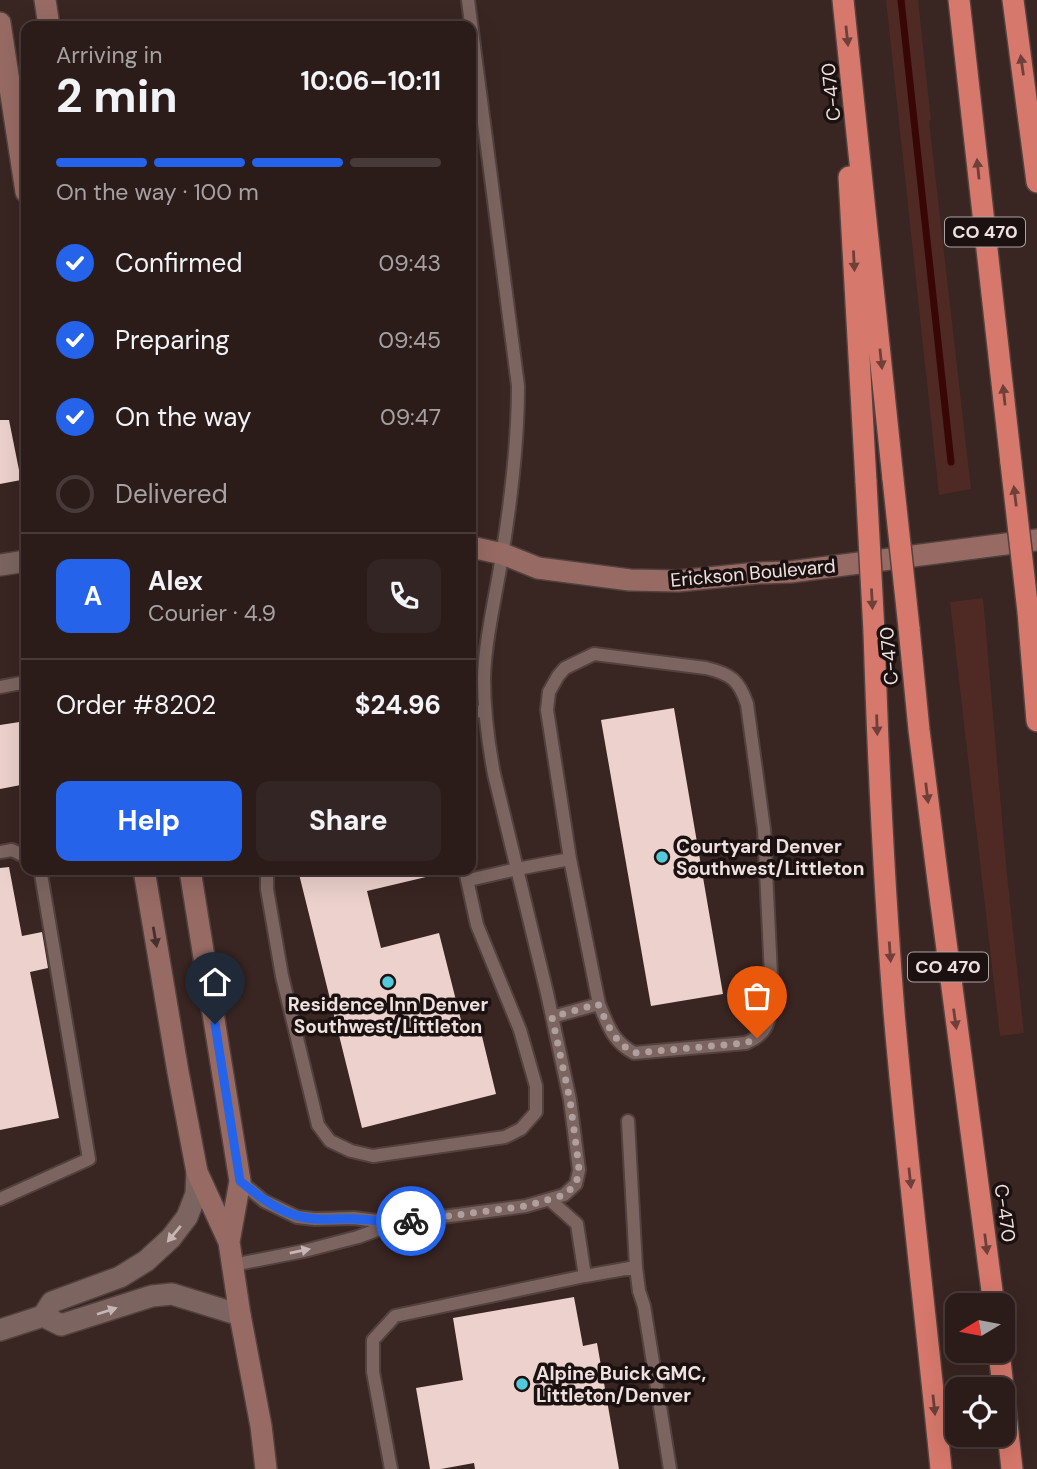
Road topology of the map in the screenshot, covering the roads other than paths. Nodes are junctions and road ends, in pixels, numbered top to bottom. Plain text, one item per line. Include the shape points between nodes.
1 (45, 0) edge
2 (468, 0) edge
3 (843, 0) edge
4 (959, 0) edge
5 (1013, 0) edge
6 (48, 21) edge
7 (471, 21) edge
8 (0, 23) edge
9 (476, 62) edge
10 (851, 72) junction
11 (21, 160) edge
12 (1037, 182) edge
13 (1037, 540) edge
14 (476, 548) edge
15 (503, 554) junction
16 (21, 562) edge
17 (0, 565) edge
18 (21, 683) edge
19 (0, 687) edge
20 (485, 709) junction
21 (476, 712) edge
22 (1037, 721) edge
23 (0, 852) edge
24 (21, 854) edge
25 (569, 859) junction
26 (517, 869) junction
27 (476, 874) edge
28 (41, 875) edge
29 (145, 875) edge
30 (191, 875) edge
31 (267, 875) edge
32 (467, 875) edge
33 (598, 1004) junction
34 (552, 1017) junction
35 (628, 1121) dead end
36 (197, 1172) junction
37 (240, 1181) junction
38 (0, 1199) edge
39 (550, 1200) junction
40 (396, 1223) junction
41 (229, 1242) junction
42 (233, 1265) junction
43 (636, 1268) junction
44 (585, 1276) junction
45 (992, 1293) edge
46 (240, 1315) junction
47 (43, 1316) junction
48 (0, 1330) edge
49 (1000, 1363) edge
50 (266, 1469) edge
51 (391, 1469) edge
52 (670, 1469) edge
53 (941, 1469) edge
54 (1012, 1469) edge

1 - 6 main road
2 - 7 lane
3 -> 10 highway, C-470 / CO 470
22 -> 4 highway, CO 470, bridge
12 -> 5 highway
8 - 11 main road
9 - 15 lane via 518,386 518,426
10 -> 45 highway, C-470 / CO 470, bridge via 920,742
10 -> 53 highway, bridge via 842,97 881,814 894,1011
13 - 15 main road, Erickson Boulevard via 790,572 678,581 538,568
14 - 15 main road, Erickson Boulevard
15 - 20 lane via 489,632
16 - 17 street
18 - 19 lane
20 - 21 lane
20 - 26 lane via 494,774
23 - 24 lane
25 - 26 lane
25 - 33 lane
25 - 33 lane via 547,710 550,692 565,668 594,654 706,668 741,686 764,829 772,996 765,1029 746,1043 634,1053 622,1046
26 - 27 lane
26 - 34 lane
28 - 38 lane via 89,1159
29 -> 36 main road
30 - 37 main road
31 - 32 lane via 282,976 318,1125 330,1141 373,1156 505,1137 522,1129 536,1112 536,1086 523,1041 477,925
33 - 34 lane
34 - 39 lane via 579,1170 576,1184
35 - 43 lane
36 - 41 main road
36 -> 47 street via 196,1194 187,1217 171,1238 121,1277 52,1302
37 - 40 lane via 264,1201 297,1217
37 - 41 main road
39 - 40 lane
39 - 44 lane via 577,1224
42 -> 40 lane via 304,1251
41 - 42 main road
42 - 46 main road
43 - 44 lane
43 - 52 lane
44 - 51 lane via 395,1316 373,1340 373,1372
47 -> 46 street via 61,1325 172,1294
46 - 50 main road
47 - 48 street
49 - 54 highway

